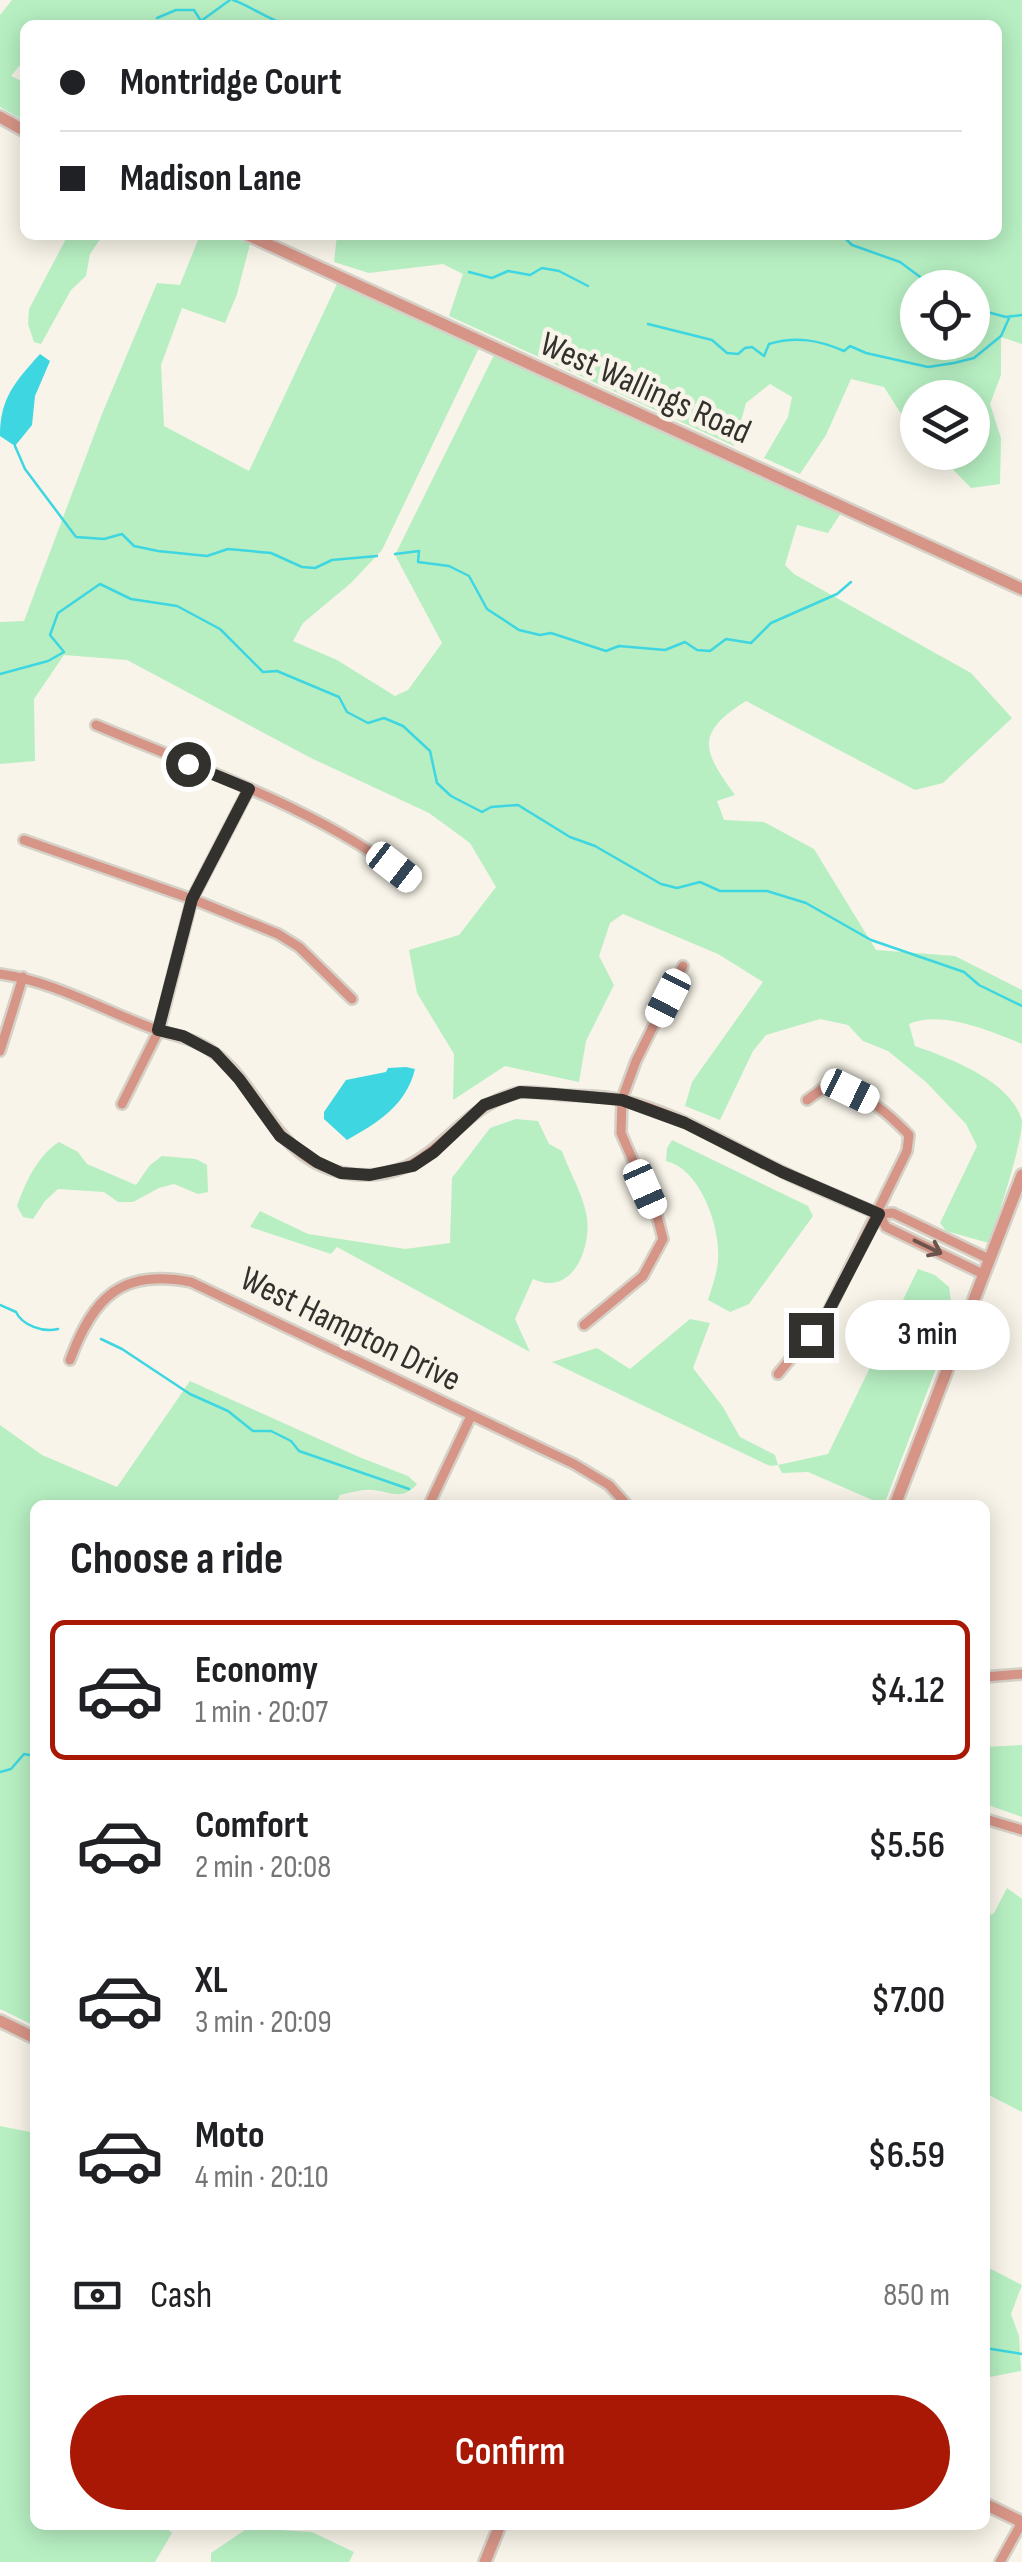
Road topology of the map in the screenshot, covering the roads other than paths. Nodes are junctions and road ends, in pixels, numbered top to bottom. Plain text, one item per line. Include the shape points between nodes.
1 (259, 240) edge
2 (1022, 589) edge
3 (96, 725) dead end
4 (249, 789) junction
5 (24, 840) dead end
6 (410, 880) dead end
7 (192, 899) junction
8 (684, 966) dead end
9 (0, 974) edge
10 (23, 977) junction
11 (352, 999) dead end
12 (158, 1030) junction
13 (0, 1051) edge
14 (622, 1100) junction
15 (807, 1100) dead end
16 (122, 1104) dead end
17 (1022, 1175) edge
18 (879, 1214) junction
19 (989, 1259) junction
20 (983, 1274) junction
21 (584, 1326) dead end
22 (70, 1360) dead end
23 (778, 1374) dead end
24 (470, 1416) junction
25 (431, 1500) edge
26 (623, 1500) edge
27 (897, 1500) edge
28 (1022, 1674) edge
29 (990, 1676) edge
30 (990, 1820) edge
31 (1022, 1830) edge
32 (0, 2021) edge
33 (30, 2036) edge
34 (990, 2506) edge
35 (1022, 2522) edge
36 (498, 2530) edge
37 (485, 2562) edge
38 (1000, 2562) edge

1 - 2 street, West Wallings Road
3 - 4 street
4 - 6 street
4 - 7 street
5 - 7 street
7 - 11 street via 278,934
7 - 12 street
8 - 14 street
9 - 10 street
10 - 12 street
10 - 13 street
12 - 14 street via 215,1053 280,1136 341,1173 413,1166 484,1105 520,1092
12 - 16 street
14 - 18 street
14 - 21 street via 620,1134 663,1238 643,1276
15 - 18 street via 825,1087 850,1091 882,1106 909,1134
17 - 19 street
18 - 19 street via 894,1213
18 -> 20 street via 886,1226
18 - 23 street via 827,1314
19 - 20 street
20 - 27 street
22 - 24 street, West Hampton Drive via 84,1323 117,1290 161,1276 191,1282
24 - 25 street
24 - 26 street, West Hampton Drive via 586,1471
28 - 29 street
30 - 31 street
32 - 33 street
34 - 35 street
35 - 38 street
36 - 37 street

